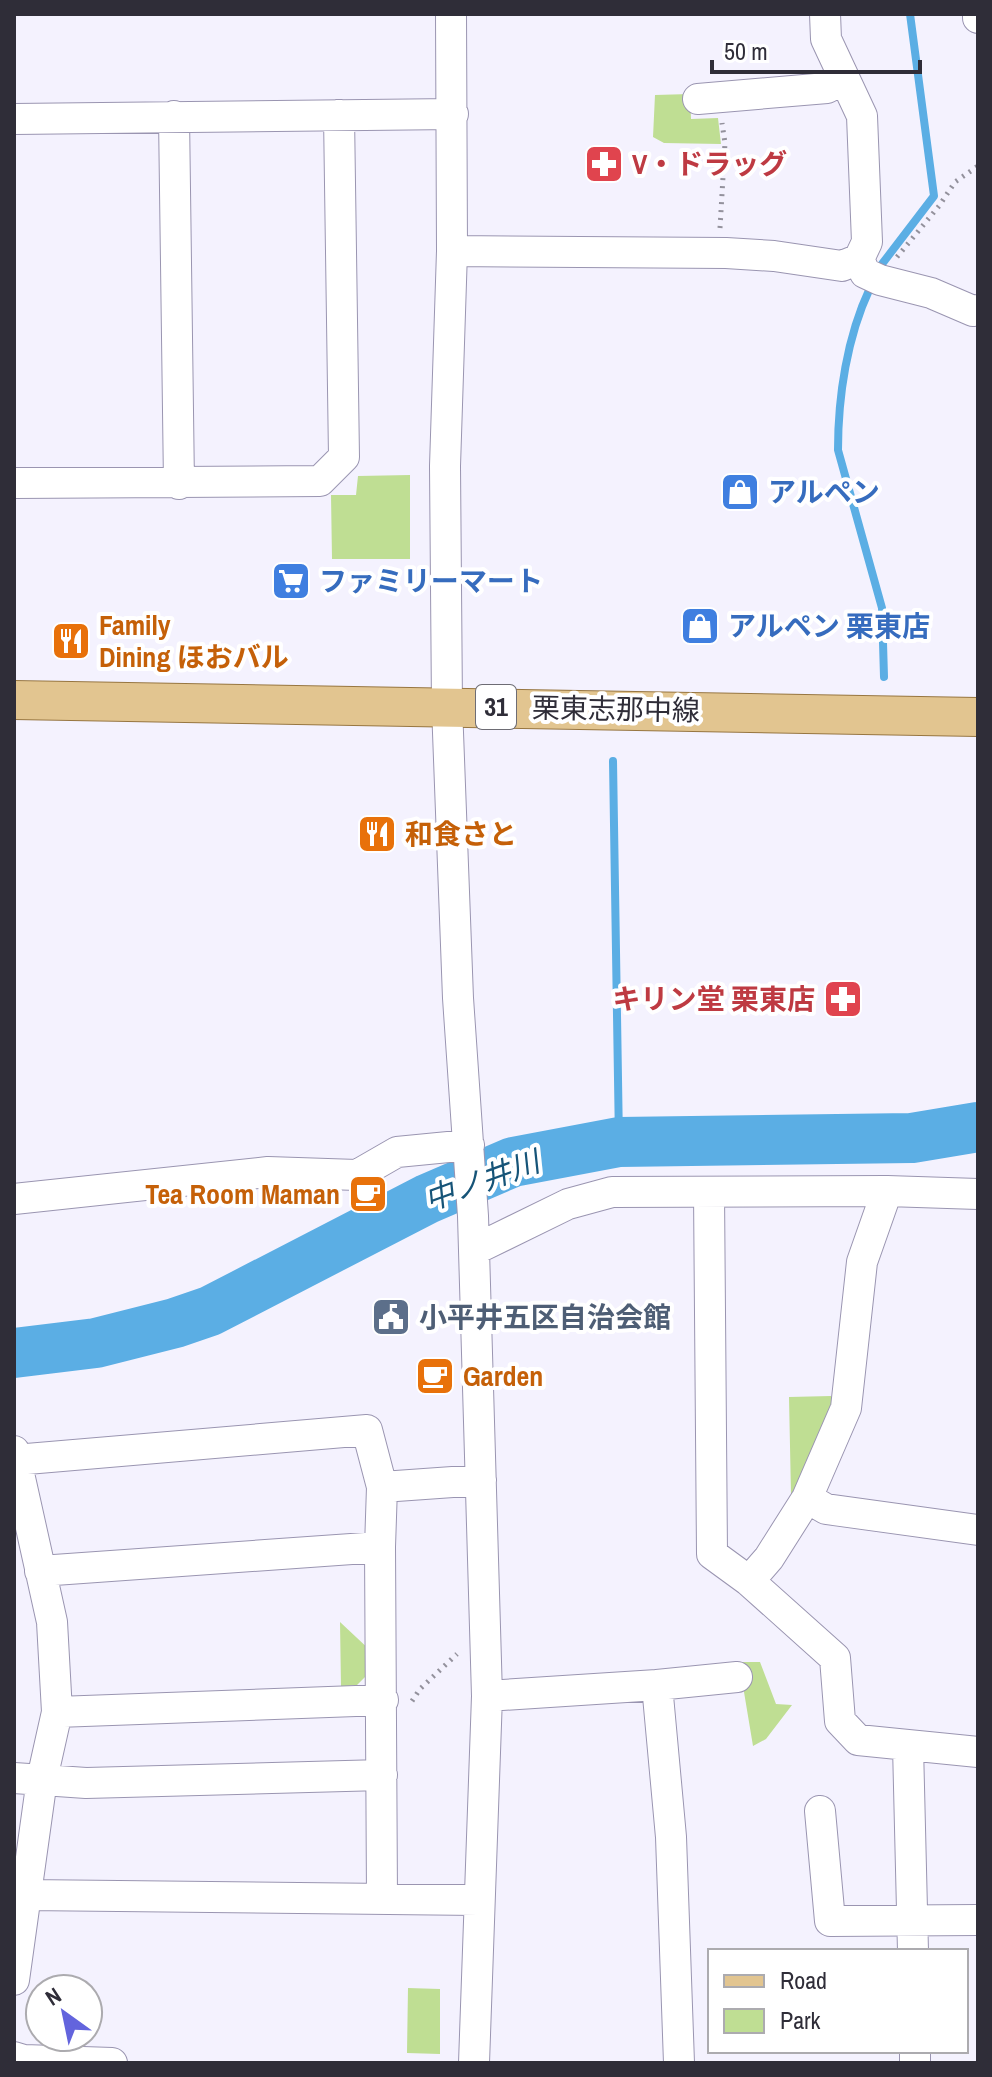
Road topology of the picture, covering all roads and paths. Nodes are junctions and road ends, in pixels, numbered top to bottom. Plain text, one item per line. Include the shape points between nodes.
1 (451, 14) edge
2 (825, 14) edge
3 (844, 78) junction
4 (708, 99) joint
5 (453, 114) junction
6 (339, 115) junction
7 (174, 116) junction
8 (14, 119) edge
9 (978, 166) edge
10 (452, 251) junction
11 (722, 253) junction
12 (869, 270) junction
13 (978, 310) edge
14 (14, 483) edge
15 (179, 484) junction
16 (14, 700) edge
17 (447, 706) junction
18 (978, 717) edge
19 (470, 1148) junction
20 (887, 1191) junction
21 (709, 1192) junction
22 (978, 1194) edge
23 (14, 1199) edge
24 (474, 1250) junction
25 (15, 1455) edge
26 (481, 1480) junction
27 (382, 1487) junction
28 (807, 1498) junction
29 (978, 1530) edge
30 (380, 1547) junction
31 (40, 1571) junction
32 (749, 1581) junction
33 (460, 1651) dead end
34 (737, 1677) dead end
35 (657, 1685) junction
36 (487, 1696) junction
37 (383, 1710) junction
38 (57, 1712) junction
39 (908, 1746) junction
40 (978, 1752) edge
41 (382, 1775) junction
42 (28, 1779) edge
43 (820, 1811) dead end
44 (27, 1895) junction
45 (382, 1898) junction
46 (478, 1900) junction
47 (913, 1919) junction
48 (978, 1920) edge
49 (913, 1949) edge
50 (14, 1980) edge
51 (14, 2057) edge
52 (112, 2063) edge
53 (474, 2063) edge
54 (679, 2063) edge

1 - 5 street
2 - 3 street via 826,39
3 - 4 street via 827,88
3 - 12 street via 862,116
4 - 11 path via 725,143
5 - 6 street
5 - 10 street
6 - 7 street
6 - 15 street via 344,457 320,481
7 - 8 street
7 - 15 street
9 - 12 path via 955,182 939,206
10 - 11 street
10 - 17 street via 445,466
11 - 12 street
12 - 13 street
14 - 15 street
16 - 17 main road, 栗東志那中線 / 31
17 - 18 main road, 栗東志那中線 / 31
17 - 19 street via 458,998
19 - 23 street via 397,1152 357,1175 268,1172
19 - 24 street
20 - 21 street
20 - 22 street
20 - 28 street via 862,1262 846,1408
21 - 24 street via 612,1192 568,1204
21 - 32 street via 712,1554
24 - 26 street
25 - 27 street via 367,1430
25 - 31 street
26 - 27 street
26 - 36 street
27 - 30 street
28 - 29 street via 826,1509
28 - 32 street
30 - 31 street
30 - 37 street
31 - 38 street via 52,1622
32 - 39 street via 835,1658 840,1721 858,1740
33 - 37 path via 420,1689 402,1716
34 - 35 street
35 - 36 street
35 - 54 street via 671,1837
36 - 46 street
37 - 38 street
37 - 41 street
38 - 42 street
39 - 40 street
39 - 47 street
41 - 42 street via 86,1783
41 - 45 street
42 - 44 street
43 - 47 street via 830,1921
44 - 45 street
44 - 50 street
45 - 46 street
46 - 53 street
47 - 48 street
47 - 49 street
51 - 52 street

